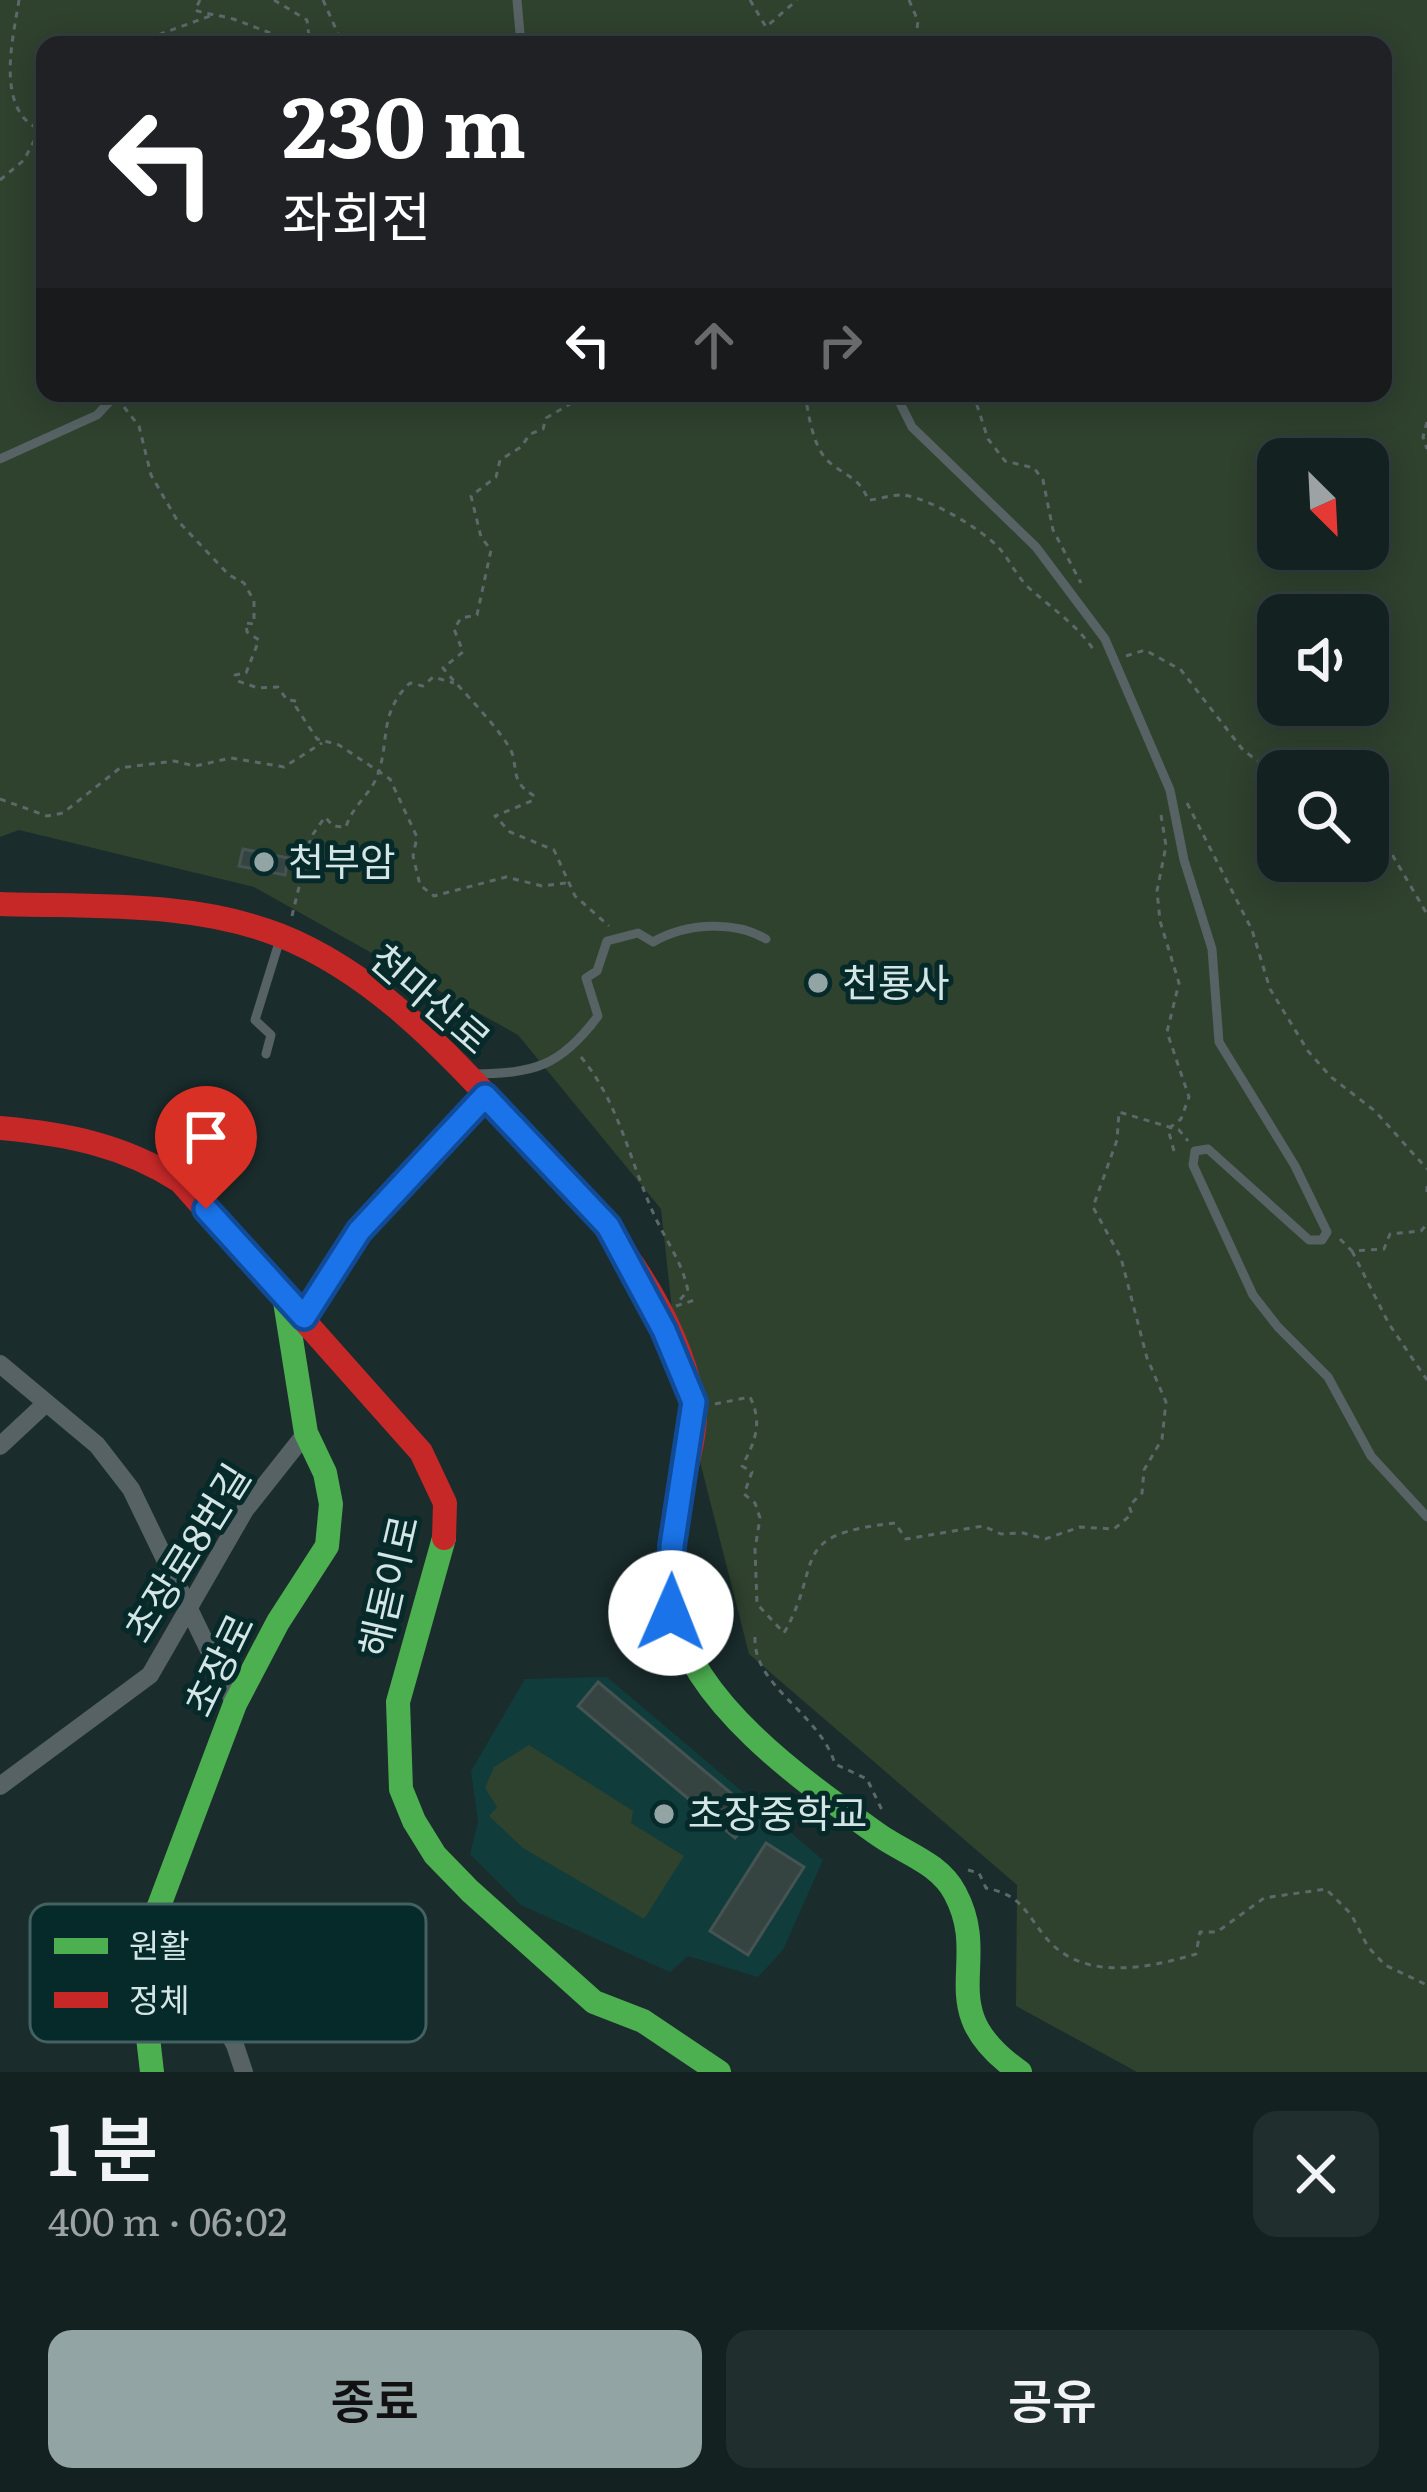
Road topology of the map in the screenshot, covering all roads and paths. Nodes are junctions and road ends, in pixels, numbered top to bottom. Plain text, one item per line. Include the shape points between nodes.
1 (20, 0) edge
2 (200, 0) edge
3 (274, 0) edge
4 (323, 0) edge
5 (517, 0) edge
6 (750, 0) edge
7 (797, 0) edge
8 (909, 0) edge
9 (209, 15) junction
10 (155, 36) edge
11 (272, 36) edge
12 (308, 36) edge
13 (339, 36) edge
14 (519, 36) edge
15 (916, 36) edge
16 (36, 129) edge
17 (36, 139) edge
18 (36, 145) joint
19 (0, 180) edge
20 (109, 402) edge
21 (118, 402) edge
22 (574, 402) edge
23 (807, 402) edge
24 (900, 402) edge
25 (977, 402) edge
26 (1427, 422) edge
27 (1427, 449) edge
28 (0, 459) edge
29 (1083, 611) junction
30 (1119, 673) junction
31 (459, 684) junction
32 (324, 741) junction
33 (1257, 760) edge
34 (376, 771) junction
35 (1170, 790) junction
36 (0, 799) edge
37 (1389, 848) edge
38 (566, 883) junction
39 (0, 904) edge
40 (1427, 914) edge
41 (622, 937) junction
42 (286, 939) junction
43 (766, 940) dead end
44 (571, 1047) junction
45 (266, 1054) dead end
46 (464, 1074) junction
47 (485, 1096) junction
48 (0, 1128) edge
49 (1170, 1128) junction
50 (1174, 1151) dead end
51 (1195, 1151) junction
52 (1427, 1169) edge
53 (1427, 1186) edge
54 (1427, 1194) edge
55 (1427, 1224) edge
56 (1328, 1226) junction
57 (1352, 1250) junction
58 (284, 1293) junction
59 (698, 1299) dead end
60 (304, 1317) junction
61 (0, 1364) edge
62 (1427, 1380) edge
63 (45, 1404) junction
64 (694, 1407) junction
65 (306, 1433) junction
66 (0, 1446) edge
67 (1427, 1517) edge
68 (189, 1606) junction
69 (755, 1637) dead end
70 (235, 1704) junction
71 (0, 1786) edge
72 (886, 1823) dead end
73 (961, 1870) dead end
74 (160, 1901) junction
75 (159, 1904) edge
76 (162, 1904) edge
77 (1427, 1985) edge
78 (149, 2042) edge
79 (233, 2042) edge
80 (152, 2072) edge
81 (244, 2072) edge
82 (718, 2072) edge
83 (1020, 2072) edge

1 - 16 path via 13,89
2 - 9 path via 195,10
3 - 12 path via 307,20
4 - 13 path
5 - 14 lane
6 - 7 path via 766,27
8 - 15 path
9 - 10 path
9 - 11 path
17 - 18 path
18 - 19 path
20 - 28 lane
21 - 32 path via 139,426 151,475 178,520 254,602 247,632 259,640 238,681 278,687
22 - 31 path via 546,418 471,496 491,550 477,615 454,629 463,652 443,668
23 - 30 path via 819,448 868,500 900,494 940,506 999,549
24 - 29 lane via 912,427 1022,532
25 - 29 path via 988,439 1005,460 1043,480 1053,530 1080,574
26 - 27 path
29 - 30 lane
30 - 33 path via 1123,657 1145,650 1180,670
30 - 35 lane
31 - 34 path via 433,677 406,687 390,704
31 - 38 path via 533,794 495,816 510,832 554,850
32 - 34 path
32 - 36 path via 284,766 231,758 120,768 63,813 47,816
34 - 38 path via 390,779 412,825 420,885 434,896 506,877
34 - 42 path via 346,826 325,817 311,837
35 - 49 path via 1162,802 1166,846 1157,891 1179,983 1167,1032 1189,1097
35 - 52 path via 1191,807 1252,930 1270,989 1308,1051
35 - 56 lane via 1212,949 1219,1042
37 - 40 path
38 - 41 path
39 - 42 street, 천마산로 via 214,918
41 - 43 lane via 638,933 653,942 737,925
41 - 44 lane via 607,940 597,971 586,978 598,1016
42 - 45 lane via 255,1020 271,1035
42 - 46 street, 천마산로 via 361,979
44 - 46 lane via 526,1074
44 - 59 path via 612,1102 630,1160 683,1268 688,1291 670,1310
46 - 47 street, 천마산로
47 - 60 lane via 359,1231
47 - 64 street, 천마산로 via 608,1226
48 - 58 street, 해돋이로 via 91,1136 150,1160 180,1181
49 - 50 path
49 - 51 path
49 - 64 path via 1119,1112 1118,1140 1093,1208 1121,1258 1166,1402 1162,1439 1124,1524 1045,1539 983,1526 906,1539 895,1523 838,1533 805,1569 784,1633 755,1596 760,1518 744,1494 752,1472 742,1466 757,1439 754,1403 750,1397
51 - 56 lane via 1208,1148 1309,1240 1322,1240
51 - 67 lane via 1193,1165 1253,1295 1328,1376 1371,1456
53 - 54 path
55 - 57 path via 1390,1234 1384,1249
56 - 57 path
57 - 62 path
58 - 60 street, 해돋이로
58 - 65 street, 초장로
60 - 82 street, 해돋이로 via 421,1452 445,1503 444,1548 398,1702 401,1789 414,1822 470,1891 594,2002 644,2020
61 - 63 street
63 - 66 street
63 - 68 street via 97,1445 130,1489
64 - 83 street via 672,1546 671,1613 693,1664 820,1792 940,1873 962,1923 964,2001 976,2034
65 - 68 street, 초장로8번길 via 245,1510
65 - 70 street, 초장로 via 331,1504 327,1546
68 - 70 street
68 - 71 street, 초장로8번길 via 149,1675
69 - 72 path via 754,1653 772,1684 827,1739 835,1764 867,1779
70 - 74 street, 초장로
73 - 77 path via 980,1873 986,1888 1027,1909 1061,1951 1123,1968 1196,1954 1200,1931 1217,1932 1264,1898 1326,1889 1385,1965
74 - 75 street, 초장로
74 - 76 street
78 - 80 street, 초장로
79 - 81 street

